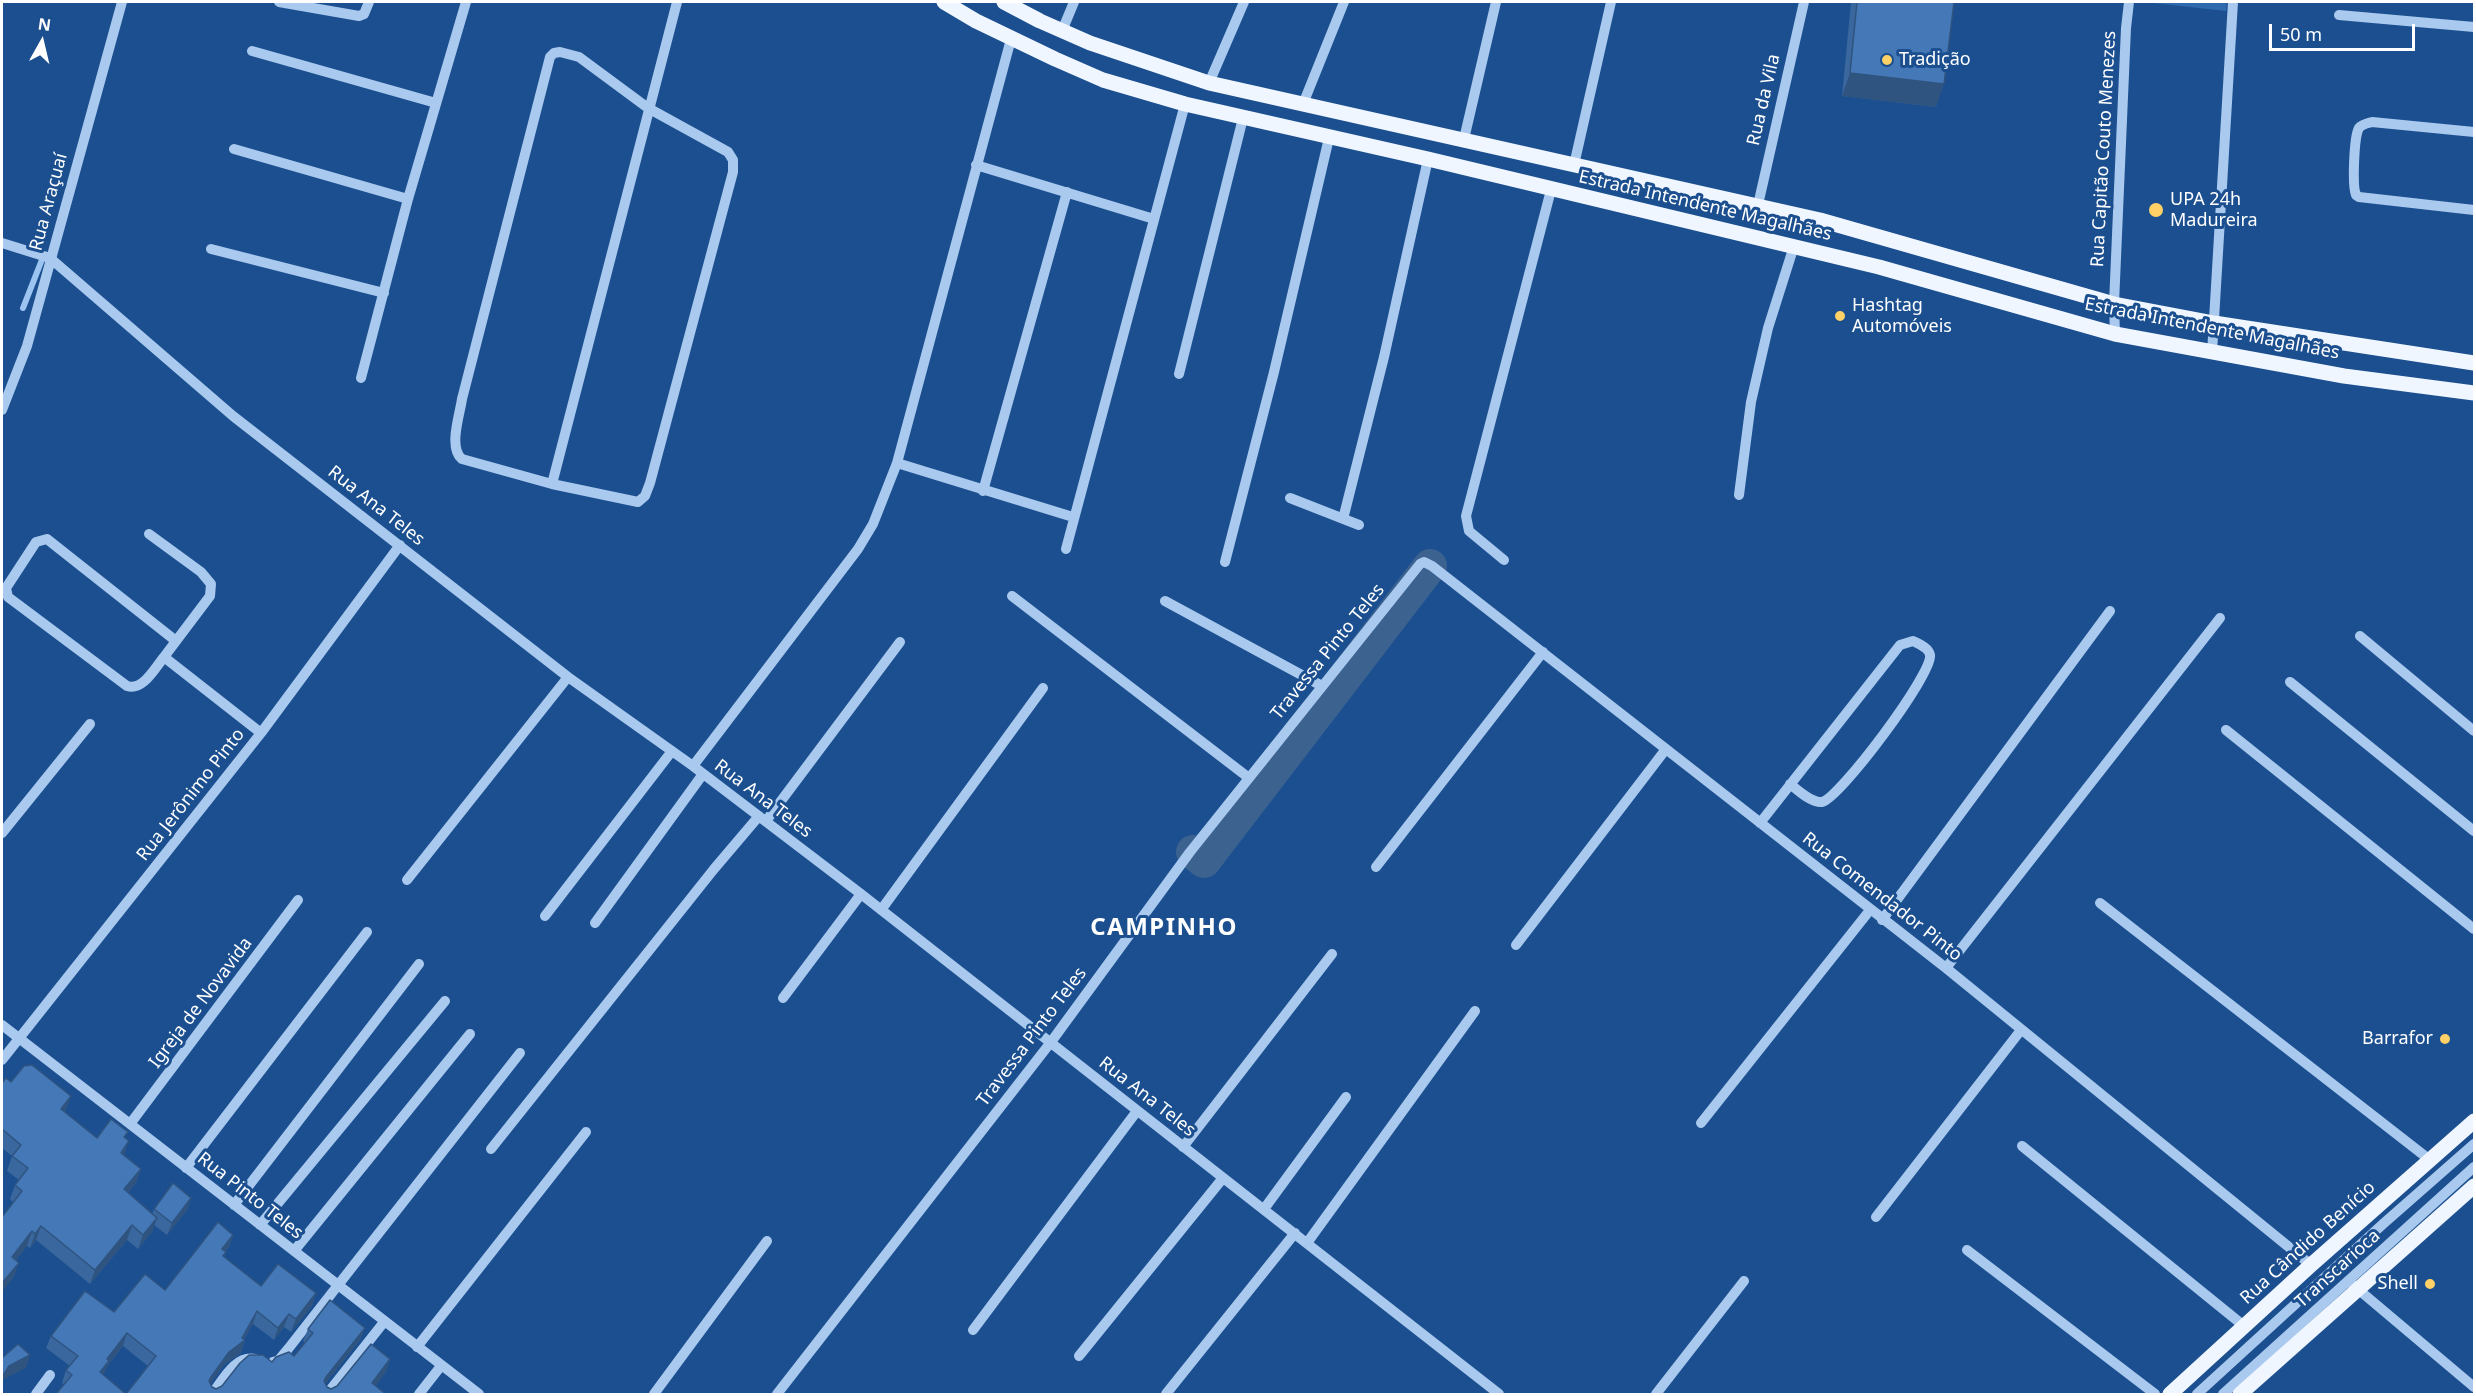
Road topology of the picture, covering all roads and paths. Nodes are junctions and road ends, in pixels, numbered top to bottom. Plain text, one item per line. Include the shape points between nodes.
1 (122, 2) edge
2 (279, 2) edge
3 (369, 2) edge
4 (466, 2) edge
5 (677, 2) edge
6 (944, 2) edge
7 (1007, 2) edge
8 (1074, 2) edge
9 (1244, 2) edge
10 (1344, 2) edge
11 (1496, 2) edge
12 (1611, 2) edge
13 (1804, 2) edge
14 (2129, 2) edge
15 (2233, 2) edge
16 (2339, 15) dead end
17 (2475, 27) edge
18 (1062, 31) junction
19 (1011, 39) junction
20 (252, 51) dead end
21 (1209, 82) junction
22 (436, 103) junction
23 (1185, 104) junction
24 (1303, 104) junction
25 (648, 108) junction
26 (1243, 118) junction
27 (2475, 132) edge
28 (1329, 138) junction
29 (1464, 139) junction
30 (234, 149) dead end
31 (1428, 159) junction
32 (976, 165) junction
33 (1574, 165) junction
34 (1551, 190) junction
35 (1066, 192) junction
36 (408, 199) junction
37 (1758, 205) junction
38 (2475, 210) edge
39 (1154, 219) junction
40 (2, 243) edge
41 (1794, 246) junction
42 (210, 249) dead end
43 (50, 258) junction
44 (384, 293) junction
45 (2114, 304) junction
46 (2214, 323) junction
47 (2115, 334) junction
48 (2211, 353) junction
49 (2475, 363) edge
50 (1179, 374) dead end
51 (361, 378) dead end
52 (2475, 393) edge
53 (2, 410) edge
54 (897, 463) junction
55 (552, 484) junction
56 (983, 491) junction
57 (1739, 495) dead end
58 (1290, 498) dead end
59 (1073, 518) junction
60 (1343, 519) junction
61 (1359, 525) dead end
62 (149, 534) dead end
63 (400, 546) junction
64 (1066, 549) dead end
65 (1504, 560) dead end
66 (1225, 562) dead end
67 (1426, 562) joint
68 (1012, 596) dead end
69 (1165, 601) dead end
70 (2110, 611) dead end
71 (2220, 618) dead end
72 (2360, 636) dead end
73 (176, 640) junction
74 (900, 642) dead end
75 (1543, 652) junction
76 (164, 657) junction
77 (568, 677) junction
78 (2290, 682) dead end
79 (1322, 686) junction
80 (1043, 688) dead end
81 (90, 724) dead end
82 (2226, 730) dead end
83 (2475, 732) edge
84 (261, 733) junction
85 (1666, 749) junction
86 (672, 751) junction
87 (693, 766) junction
88 (703, 774) junction
89 (1249, 778) junction
90 (1790, 784) junction
91 (762, 818) junction
92 (1760, 823) junction
93 (2475, 831) edge
94 (2, 833) edge
95 (1376, 867) dead end
96 (407, 880) dead end
97 (861, 894) junction
98 (298, 900) dead end
99 (2100, 903) dead end
100 (881, 910) junction
101 (1870, 910) junction
102 (545, 916) dead end
103 (1882, 920) junction
104 (596, 923) dead end
105 (2475, 929) edge
106 (367, 932) dead end
107 (1516, 945) dead end
108 (1332, 954) dead end
109 (419, 964) dead end
110 (1946, 968) junction
111 (783, 998) dead end
112 (445, 1001) dead end
113 (1475, 1011) dead end
114 (2, 1025) edge
115 (2022, 1030) junction
116 (470, 1034) dead end
117 (18, 1038) junction
118 (1051, 1042) junction
119 (520, 1053) dead end
120 (2, 1060) edge
121 (1346, 1097) dead end
122 (1137, 1111) junction
123 (2475, 1121) edge
124 (1701, 1123) dead end
125 (130, 1124) junction
126 (586, 1132) dead end
127 (2475, 1144) edge
128 (2022, 1146) dead end
129 (1183, 1147) junction
130 (490, 1149) dead end
131 (2430, 1160) junction
132 (2475, 1167) edge
133 (186, 1168) junction
134 (1223, 1178) junction
135 (2472, 1193) edge
136 (234, 1205) junction
137 (1264, 1209) junction
138 (1876, 1217) dead end
139 (260, 1226) junction
140 (1295, 1233) junction
141 (767, 1241) dead end
142 (1307, 1243) junction
143 (1967, 1250) dead end
144 (294, 1251) junction
145 (2312, 1265) junction
146 (1744, 1281) dead end
147 (338, 1285) junction
148 (2353, 1285) junction
149 (384, 1322) junction
150 (2244, 1326) junction
151 (973, 1330) dead end
152 (417, 1347) junction
153 (1079, 1356) dead end
154 (441, 1366) junction
155 (50, 1375) dead end
156 (2475, 1387) edge
157 (36, 1395) edge
158 (212, 1395) edge
159 (327, 1395) edge
160 (419, 1395) edge
161 (479, 1395) edge
162 (654, 1395) edge
163 (777, 1395) edge
164 (1166, 1395) edge
165 (1499, 1395) edge
166 (1656, 1395) edge
167 (2155, 1395) edge
168 (2170, 1395) edge
169 (2197, 1395) edge
170 (2223, 1395) edge
171 (2240, 1395) edge

1 - 43 street, Rua Araçuaí
2 - 3 street via 356,16 364,14
4 - 22 street
5 - 25 street
6 - 19 main road, Estrada Intendente Magalhães
7 - 18 main road, Estrada Intendente Magalhães
8 - 18 street
9 - 21 street
10 - 24 street
11 - 29 street
12 - 33 street
13 - 37 street, Rua da Vila
14 - 45 street, Rua Capitão Couto Menezes
15 - 46 street
16 - 17 street
18 - 21 main road, Estrada Intendente Magalhães via 1124,56
19 - 23 main road, Estrada Intendente Magalhães via 1103,80
19 - 32 street
20 - 22 street
21 - 24 main road, Estrada Intendente Magalhães
22 - 36 street
23 - 26 main road, Estrada Intendente Magalhães
23 - 39 street
24 - 29 main road, Estrada Intendente Magalhães
25 - 55 street
25 - 55 street via 728,152 733,160 732,172 645,496 633,503
25 - 55 street via 579,57 560,52 550,57 462,399 456,441 462,459
26 - 28 main road, Estrada Intendente Magalhães
26 - 50 street
27 - 38 street via 2364,124 2358,132 2353,186 2359,197
28 - 31 main road, Estrada Intendente Magalhães
28 - 66 street
29 - 33 main road, Estrada Intendente Magalhães
30 - 36 street
31 - 34 main road, Estrada Intendente Magalhães
31 - 60 street
32 - 35 street
32 - 54 street
33 - 37 main road, Estrada Intendente Magalhães
34 - 41 main road, Estrada Intendente Magalhães
34 - 65 street via 1466,516 1469,531
35 - 39 street
35 - 56 street
36 - 44 street
37 - 45 main road, Estrada Intendente Magalhães
39 - 59 street
40 - 43 street, Rua Ana Teles
41 - 47 main road, Estrada Intendente Magalhães
41 - 57 street via 1768,328 1751,402
42 - 44 street
43 - 53 street, Rua Araçuaí via 27,346
43 - 63 street, Rua Ana Teles via 233,416
44 - 51 street
45 - 46 main road, Estrada Intendente Magalhães
45 - 47 street, Rua Capitão Couto Menezes
46 - 48 street
46 - 49 main road, Estrada Intendente Magalhães
47 - 48 main road, Estrada Intendente Magalhães
48 - 52 main road, Estrada Intendente Magalhães
54 - 56 street
54 - 87 street via 873,524 858,549
56 - 59 street
58 - 60 street
59 - 64 street
60 - 61 street
62 - 73 street via 201,572 211,584 210,596
63 - 77 street, Rua Ana Teles
63 - 84 street, Rua Jerônimo Pinto
67 - 75 street, Rua Comendador Pinto
67 - 79 street, Travessa Pinto Teles via 1420,564
68 - 89 street
69 - 79 street
70 - 103 street
71 - 110 street
72 - 83 street
73 - 76 street
73 - 76 street via 47,539 36,542 6,588 8,597 127,686 141,685
74 - 91 street
75 - 85 street, Rua Comendador Pinto
75 - 95 street
76 - 84 street
77 - 86 street, Rua Ana Teles
77 - 96 street
78 - 93 street
79 - 89 street, Travessa Pinto Teles
80 - 100 street
81 - 94 street
82 - 105 street
84 - 117 street, Rua Jerônimo Pinto
85 - 92 street, Rua Comendador Pinto
85 - 107 street
86 - 87 street, Rua Ana Teles
86 - 102 street
87 - 88 street, Rua Ana Teles
88 - 91 street, Rua Ana Teles
88 - 104 street
89 - 118 street, Travessa Pinto Teles
90 - 90 street via 1817,802 1836,793 1921,683 1929,662 1927,650 1913,641 1900,645
90 - 92 street
91 - 97 street, Rua Ana Teles
91 - 130 street via 714,869
92 - 101 street, Rua Comendador Pinto
97 - 100 street, Rua Ana Teles
97 - 111 street
98 - 125 street, Igreja de Novavida
99 - 131 street
100 - 118 street, Rua Ana Teles
101 - 103 street, Rua Comendador Pinto
101 - 124 street
103 - 110 street, Rua Comendador Pinto
106 - 133 street
108 - 129 street
109 - 136 street
110 - 115 street, Rua Comendador Pinto
112 - 139 street
113 - 142 street
114 - 117 street, Rua Pinto Teles
115 - 138 street
115 - 145 street, Rua Comendador Pinto
116 - 144 street
117 - 120 street, Rua Jerônimo Pinto
117 - 125 street, Rua Pinto Teles
118 - 122 street, Rua Ana Teles
118 - 163 street, Travessa Pinto Teles
119 - 147 street
121 - 137 street
122 - 129 street, Rua Ana Teles
122 - 151 street
123 - 131 main road, Rua Cândido Benício
125 - 133 street, Rua Pinto Teles
126 - 152 street
127 - 169 street, Transcarioca
128 - 150 street
129 - 134 street, Rua Ana Teles
131 - 145 main road, Rua Cândido Benício
132 - 148 street, Transcarioca
133 - 136 street, Rua Pinto Teles
134 - 137 street, Rua Ana Teles
134 - 153 street
135 - 148 main road
136 - 139 street, Rua Pinto Teles
137 - 140 street, Rua Ana Teles
139 - 144 street, Rua Pinto Teles
140 - 142 street, Rua Ana Teles
140 - 164 street
141 - 162 street
142 - 165 street, Rua Ana Teles
143 - 167 street
144 - 147 street, Rua Pinto Teles
145 - 150 main road, Rua Cândido Benício
146 - 166 street
147 - 149 street, Rua Pinto Teles
147 - 158 street via 278,1360 243,1360
148 - 156 street
148 - 170 street, Transcarioca
148 - 171 main road
149 - 152 street, Rua Pinto Teles
149 - 159 street
150 - 168 main road, Rua Cândido Benício
152 - 154 street, Rua Pinto Teles
154 - 160 street
154 - 161 street, Rua Pinto Teles
155 - 157 street

